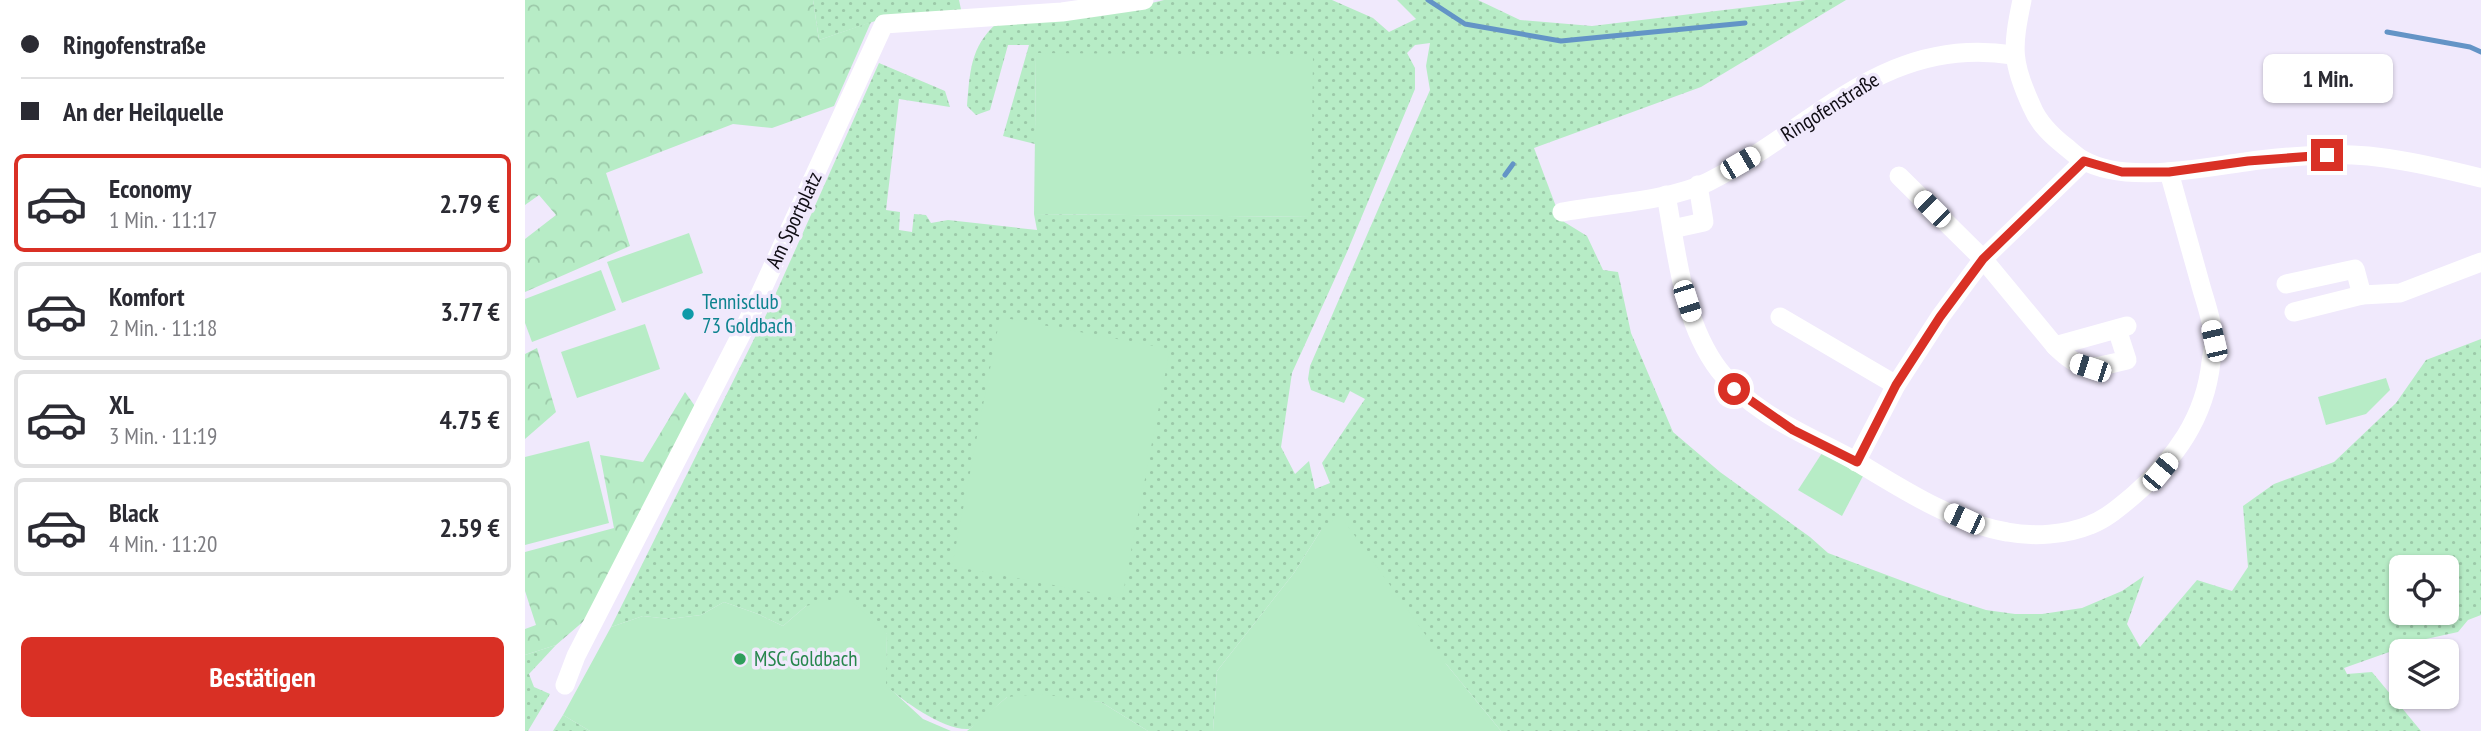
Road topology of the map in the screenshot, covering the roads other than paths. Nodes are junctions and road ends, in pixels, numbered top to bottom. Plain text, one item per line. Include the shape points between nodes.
1 (1145, 0) edge
2 (2022, 0) edge
3 (2013, 55) junction
4 (2084, 161) junction
5 (2169, 172) junction
6 (1899, 176) dead end
7 (2481, 178) edge
8 (1697, 186) junction
9 (1666, 194) junction
10 (1562, 212) dead end
11 (1672, 229) junction
12 (1983, 259) junction
13 (2481, 262) edge
14 (2286, 284) dead end
15 (2362, 295) junction
16 (2294, 312) dead end
17 (1780, 317) dead end
18 (2055, 346) junction
19 (1896, 385) junction
20 (1857, 462) junction
21 (565, 685) dead end

1 - 21 street, Am Sportplatz via 1049,13 884,24 744,329
2 - 3 street
3 - 4 street via 2037,118
3 - 8 street, Ringofenstraße via 1987,51 1946,54 1893,69 1848,91 1758,153
4 - 5 street via 2122,172
4 - 12 street
5 - 7 street via 2327,155 2383,159
5 - 20 street via 2214,341 2209,386 2196,418 2160,472 2093,524 2052,533 2007,532 1964,519
6 - 12 street
8 - 9 street, Ringofenstraße
8 - 11 street via 1705,222
9 - 10 street, Ringofenstraße
9 - 11 street
11 - 20 street via 1696,327 1708,354 1734,389 1793,430
12 - 18 street
12 - 19 street
13 - 15 street via 2400,293
14 - 15 street via 2355,269
15 - 16 street
17 - 19 street
18 - 18 street via 2122,327 2127,360 2090,368 2070,362
19 - 20 street

